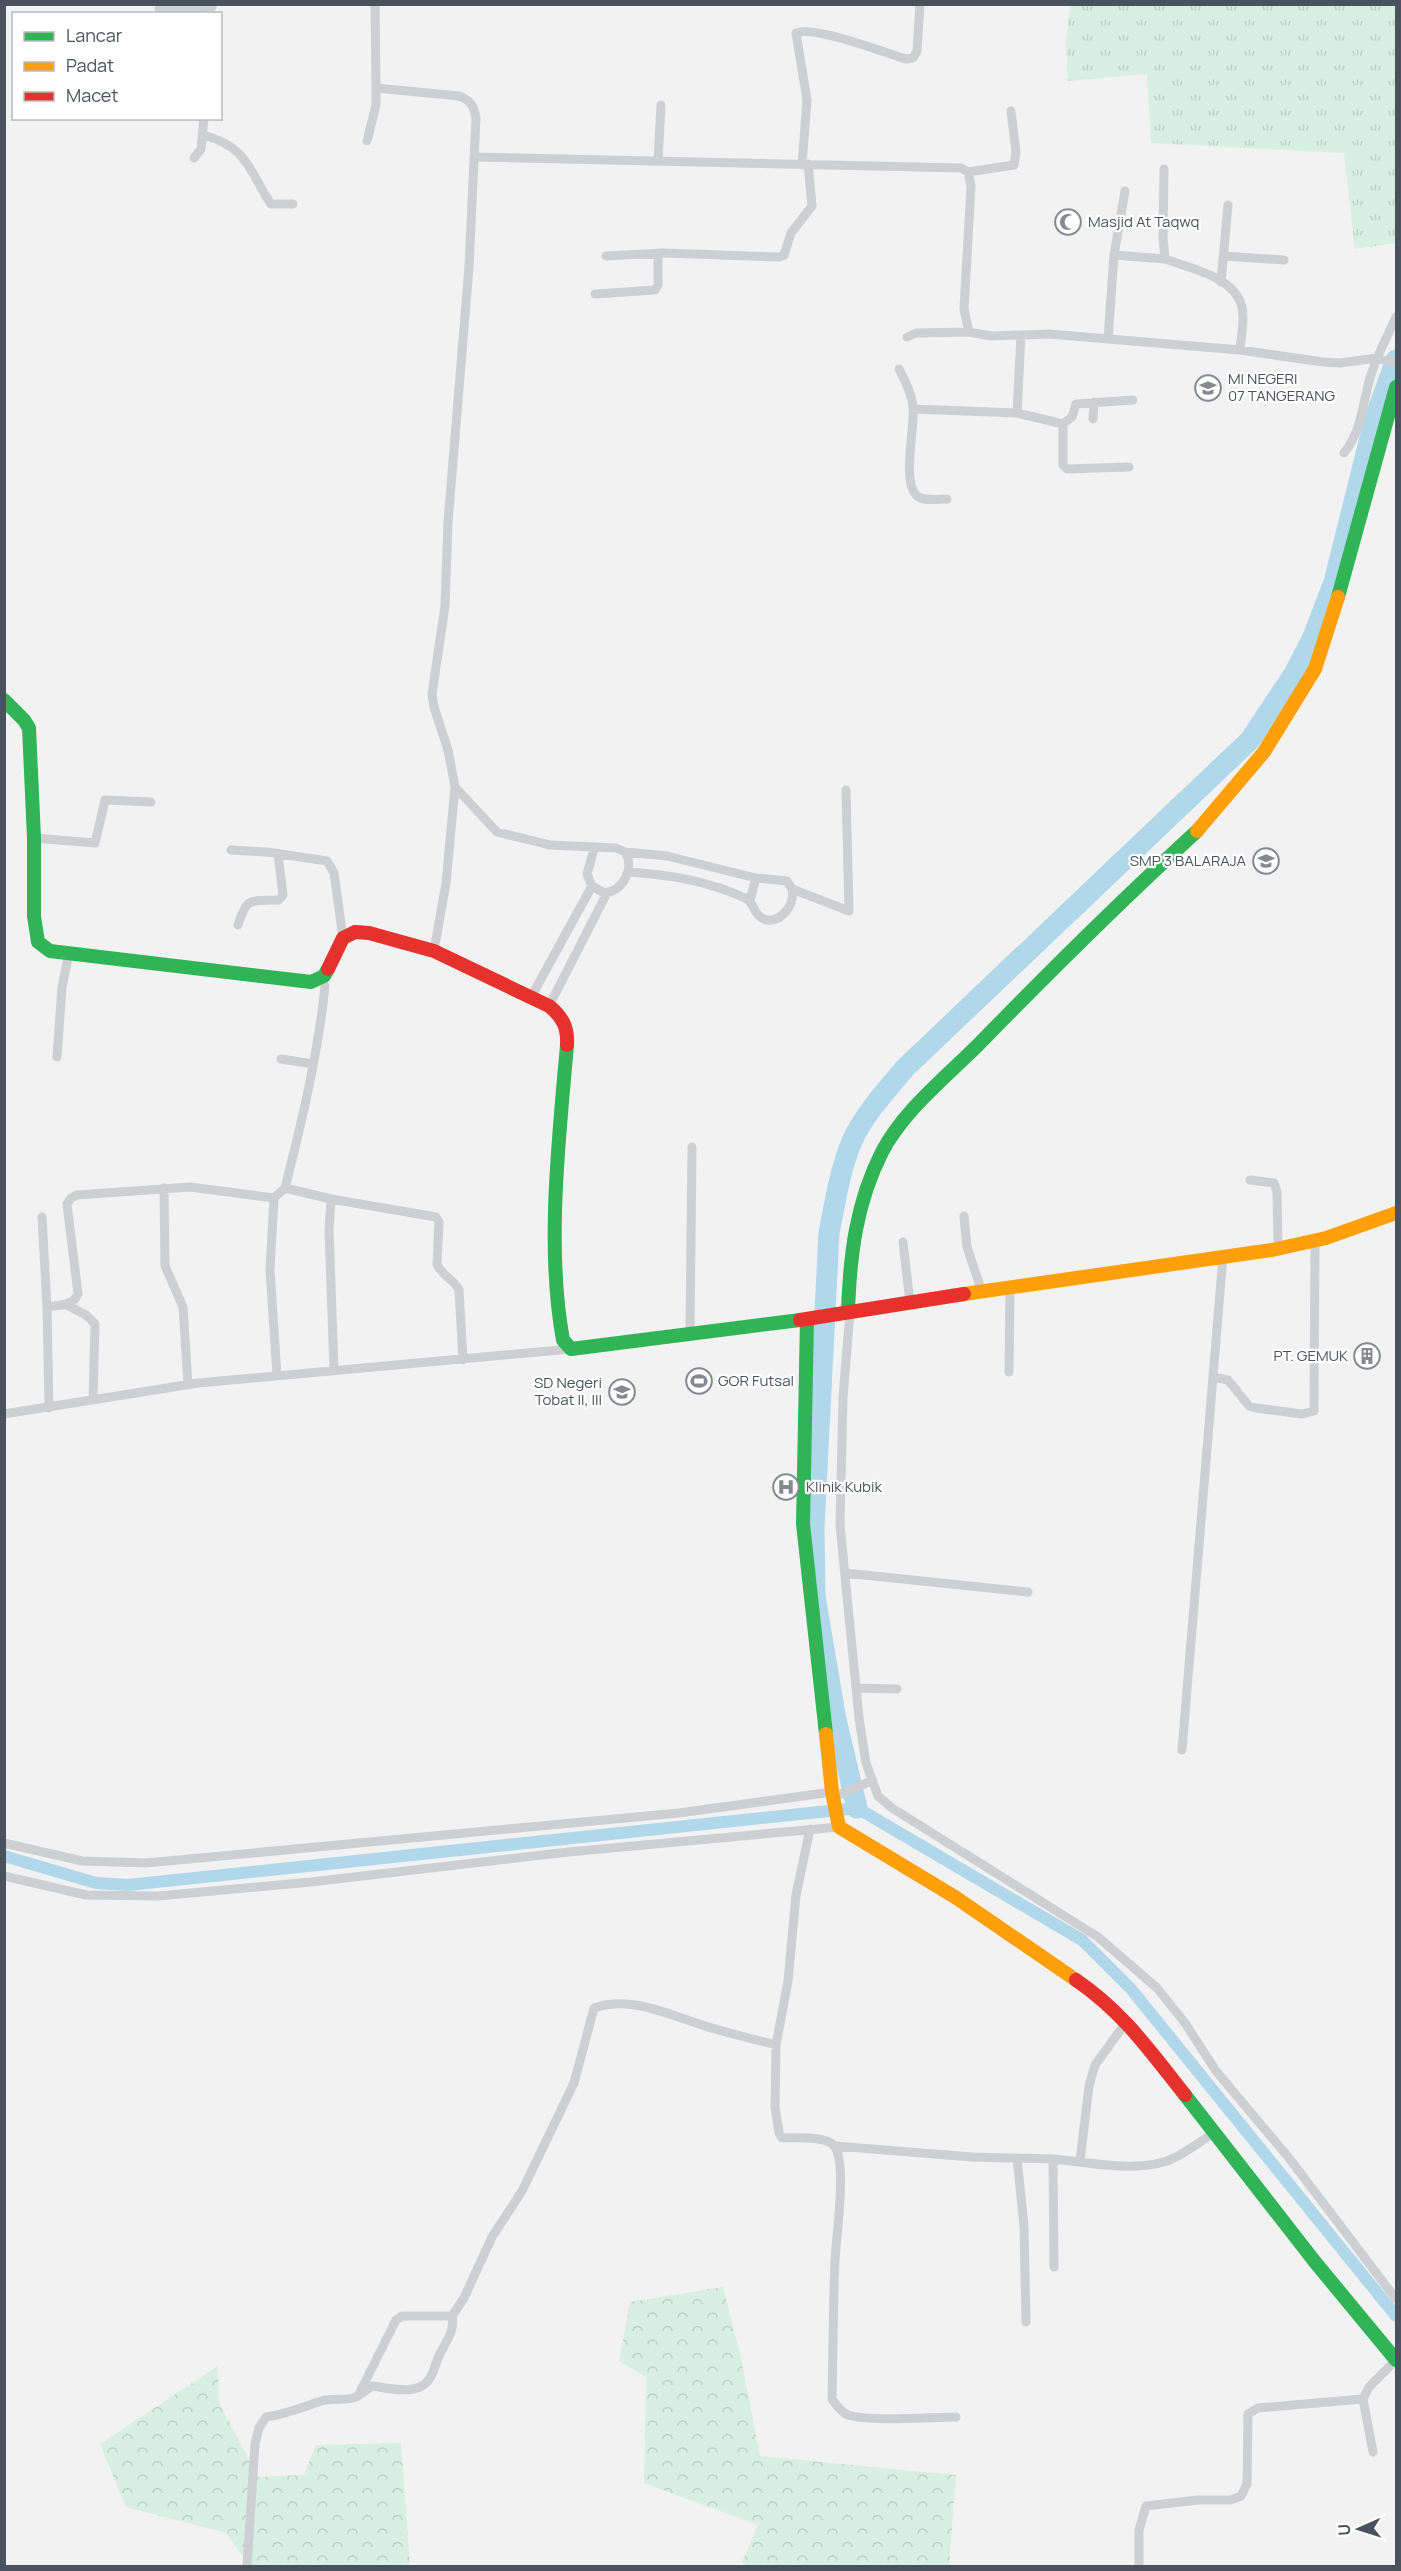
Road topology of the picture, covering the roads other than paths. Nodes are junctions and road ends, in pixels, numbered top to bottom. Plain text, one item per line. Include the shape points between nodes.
1 (375, 4) edge
2 (920, 4) edge
3 (212, 8) edge
4 (159, 9) dead end
5 (375, 88) junction
6 (661, 105) dead end
7 (1011, 111) dead end
8 (204, 120) edge
9 (203, 135) junction
10 (368, 141) dead end
11 (475, 157) junction
12 (194, 158) dead end
13 (658, 161) junction
14 (805, 165) junction
15 (1164, 169) dead end
16 (968, 172) junction
17 (1125, 191) dead end
18 (293, 204) dead end
19 (1228, 205) dead end
20 (658, 254) junction
21 (1114, 255) junction
22 (606, 256) dead end
23 (1223, 256) junction
24 (1165, 259) junction
25 (1284, 260) dead end
26 (1221, 282) junction
27 (595, 294) dead end
28 (1396, 317) edge
29 (969, 332) junction
30 (1022, 335) junction
31 (907, 337) dead end
32 (1108, 339) junction
33 (1240, 350) junction
34 (1379, 359) junction
35 (1396, 363) edge
36 (899, 369) dead end
37 (1396, 387) edge
38 (1133, 399) dead end
39 (1094, 402) junction
40 (914, 409) junction
41 (1017, 413) junction
42 (1093, 419) dead end
43 (1063, 424) junction
44 (1344, 453) dead end
45 (1129, 467) dead end
46 (947, 500) dead end
47 (6, 707) edge
48 (455, 787) junction
49 (846, 790) dead end
50 (151, 802) dead end
51 (34, 838) junction
52 (594, 849) junction
53 (231, 850) dead end
54 (625, 852) junction
55 (278, 854) junction
56 (628, 872) junction
57 (756, 878) junction
58 (592, 886) junction
59 (792, 889) junction
60 (607, 892) junction
61 (750, 900) junction
62 (238, 926) dead end
63 (343, 938) junction
64 (434, 951) junction
65 (69, 953) junction
66 (320, 979) junction
67 (530, 999) junction
68 (549, 1006) junction
69 (57, 1057) dead end
70 (281, 1059) dead end
71 (314, 1064) junction
72 (692, 1147) dead end
73 (1250, 1180) dead end
74 (164, 1188) junction
75 (285, 1188) junction
76 (274, 1198) junction
77 (331, 1199) junction
78 (1396, 1213) edge
79 (964, 1216) dead end
80 (42, 1217) dead end
81 (1315, 1240) junction
82 (903, 1242) dead end
83 (1278, 1248) junction
84 (1223, 1256) junction
85 (1010, 1288) junction
86 (982, 1292) junction
87 (910, 1303) junction
88 (65, 1304) junction
89 (47, 1307) junction
90 (847, 1312) junction
91 (812, 1319) junction
92 (690, 1334) junction
93 (571, 1349) junction
94 (463, 1360) junction
95 (334, 1369) junction
96 (1009, 1372) dead end
97 (277, 1375) junction
98 (1213, 1377) junction
99 (188, 1385) junction
100 (93, 1400) junction
101 (49, 1408) junction
102 (4, 1414) edge
103 (845, 1573) junction
104 (1028, 1592) dead end
105 (856, 1688) junction
106 (897, 1689) dead end
107 (1182, 1750) dead end
108 (867, 1783) junction
109 (835, 1796) junction
110 (838, 1823) junction
111 (810, 1829) junction
112 (4, 1843) edge
113 (4, 1876) edge
114 (1127, 2021) junction
115 (776, 2045) junction
116 (1214, 2133) junction
117 (835, 2146) junction
118 (1017, 2158) junction
119 (1053, 2159) junction
120 (1080, 2161) junction
121 (1054, 2267) dead end
122 (1396, 2299) edge
123 (452, 2316) junction
124 (1026, 2322) dead end
125 (1396, 2360) edge
126 (358, 2396) junction
127 (1363, 2399) junction
128 (956, 2417) dead end
129 (1373, 2452) dead end
130 (247, 2566) edge
131 (1139, 2566) edge

1 - 5 street
2 - 14 street via 917,51 913,58 820,33 796,33 807,100
3 - 4 street
5 - 10 street via 376,105
5 - 11 street via 468,99 476,117
6 - 13 street
7 - 16 street via 1014,165
8 - 9 street
9 - 12 street via 201,149
9 - 18 street via 229,144 238,152 271,204
11 - 13 street
11 - 48 street via 445,606 432,694
13 - 14 street
14 - 16 street via 961,168
14 - 20 street via 812,206 791,233 784,255 773,258
15 - 24 street
16 - 29 street via 971,186 964,309
17 - 21 street
19 - 23 street
20 - 22 street
20 - 27 street via 655,290
21 - 24 street
21 - 32 street
23 - 25 street
23 - 26 street
24 - 26 street
26 - 33 street via 1238,298 1242,308
28 - 34 street
29 - 30 street
29 - 31 street via 916,333
30 - 32 street
30 - 41 street
32 - 33 street
33 - 34 street via 1323,362
34 - 35 street
34 - 44 street via 1370,380 1362,421
36 - 40 street
37 - 90 street via 1334,612 1315,669 1289,713 1264,752 1208,820 1100,921 897,1128 875,1163 855,1217
38 - 39 street
39 - 42 street
39 - 43 street via 1075,404 1072,417
40 - 41 street
40 - 46 street via 910,479 914,493 924,499
41 - 43 street
43 - 45 street via 1064,468
47 - 51 street via 26,719 29,728
48 - 52 street via 498,832 550,845
48 - 64 street via 446,883
49 - 59 street via 849,911
50 - 51 street via 105,800 95,843
51 - 65 street via 38,942 50,951
52 - 54 street via 608,847
52 - 58 street via 587,874
53 - 55 street
54 - 56 street
54 - 57 street via 667,856
55 - 62 street via 283,895 279,900 252,901 244,907
55 - 63 street via 327,861 331,866
56 - 60 street via 618,888
56 - 61 street via 712,885
57 - 59 street via 787,881
57 - 61 street
58 - 60 street
58 - 67 street
59 - 61 street via 789,907 774,920 758,916
60 - 68 street
63 - 64 street via 355,932 369,933
63 - 66 street via 328,971
64 - 67 street
65 - 66 street via 303,982
65 - 69 street via 62,987
66 - 71 street via 325,986
67 - 68 street
68 - 93 street via 566,1027 567,1040 558,1138 556,1254 561,1329 563,1341
70 - 71 street
71 - 75 street
72 - 92 street
73 - 83 street via 1274,1183
74 - 76 street via 190,1187
74 - 88 street via 71,1198 68,1204 78,1294
74 - 99 street via 165,1266 183,1307
75 - 76 street
75 - 77 street
76 - 97 street via 270,1270
77 - 94 street via 436,1217 437,1264 459,1290
77 - 95 street
78 - 81 street
79 - 86 street via 967,1247
80 - 89 street
81 - 83 street
81 - 98 street via 1314,1411 1302,1414 1249,1406 1228,1380
82 - 87 street
83 - 84 street
84 - 85 street
84 - 98 street
85 - 86 street
85 - 96 street
86 - 87 street
87 - 90 street
88 - 89 street
88 - 100 street via 95,1324
89 - 101 street
90 - 91 street
90 - 103 street via 840,1525
91 - 92 street
91 - 109 street via 803,1524
92 - 93 street
93 - 94 street
94 - 95 street
95 - 97 street
97 - 99 street
98 - 107 street
99 - 100 street
100 - 101 street
101 - 102 street
103 - 104 street
103 - 105 street
105 - 106 street
105 - 108 street
108 - 109 street
108 - 122 street via 892,1808 1098,1937 1157,1988 1216,2071 1289,2158
109 - 110 street
109 - 112 street via 146,1863 82,1861
110 - 111 street
110 - 114 street via 1096,1993
111 - 113 street via 158,1896 86,1895
111 - 115 street via 796,1895 788,1981
114 - 116 street
114 - 120 street via 1095,2065
115 - 117 street via 774,2079 779,2133 782,2138 818,2139
115 - 123 street via 660,2009 610,2003 594,2008 573,2083 522,2190 492,2237
116 - 120 street via 1173,2159 1154,2164
116 - 125 street
117 - 118 street
117 - 128 street via 840,2192 832,2399 847,2415
118 - 119 street
118 - 124 street via 1024,2226
119 - 120 street
119 - 121 street
123 - 126 street via 402,2316 396,2320
123 - 126 street via 450,2335 424,2384 406,2390 372,2386
125 - 127 street via 1369,2387
126 - 130 street via 352,2400 321,2401 266,2417 255,2444
127 - 129 street
127 - 131 street via 1258,2408 1248,2414 1247,2484 1240,2496 1232,2500 1146,2506 1139,2529

